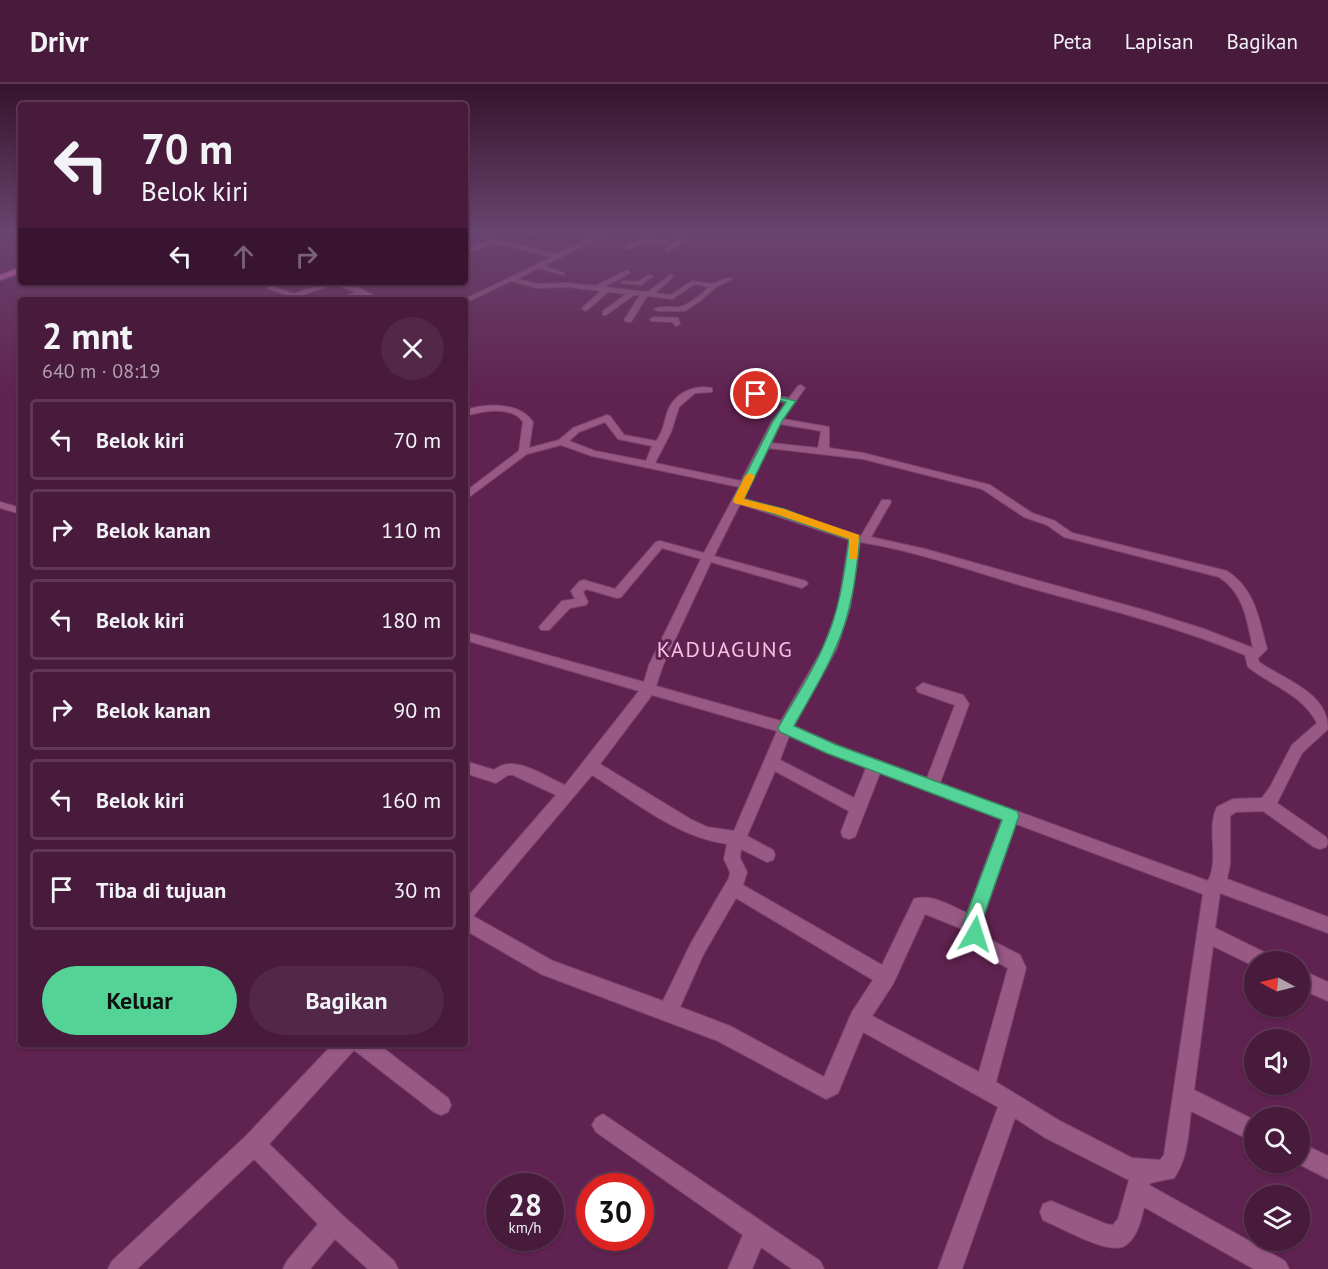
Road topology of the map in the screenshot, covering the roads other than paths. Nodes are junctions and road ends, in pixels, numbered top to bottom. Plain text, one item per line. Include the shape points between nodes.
1 (322, 287) edge
2 (351, 287) edge
3 (493, 287) edge
4 (576, 287) edge
5 (655, 287) edge
6 (687, 287) edge
7 (713, 287) edge
8 (270, 288) dead end
9 (597, 288) joint
10 (607, 289) junction
11 (362, 292) junction
12 (633, 292) junction
13 (647, 293) junction
14 (666, 296) junction
15 (349, 297) edge
16 (370, 297) edge
17 (468, 300) edge
18 (586, 309) dead end
19 (658, 309) junction
20 (606, 313) dead end
21 (628, 320) dead end
22 (676, 324) dead end
23 (801, 388) dead end
24 (709, 390) dead end
25 (738, 391) dead end
26 (791, 401) junction
27 (468, 412) edge
28 (777, 421) junction
29 (562, 442) junction
30 (658, 444) junction
31 (766, 445) junction
32 (828, 451) junction
33 (524, 452) junction
34 (650, 465) junction
35 (746, 485) junction
36 (468, 495) edge
37 (738, 500) junction
38 (886, 502) dead end
39 (0, 505) edge
40 (18, 510) edge
41 (859, 538) junction
42 (708, 557) junction
43 (802, 584) dead end
44 (544, 627) dead end
45 (468, 637) edge
46 (1255, 654) junction
47 (650, 688) junction
48 (923, 688) dead end
49 (1325, 722) edge
50 (785, 728) junction
51 (771, 762) junction
52 (875, 765) junction
53 (590, 766) junction
54 (468, 768) edge
55 (930, 786) junction
56 (567, 794) junction
57 (1266, 804) junction
58 (859, 808) junction
59 (1011, 816) junction
60 (849, 832) dead end
61 (737, 839) junction
62 (1320, 842) dead end
63 (767, 855) dead end
64 (732, 887) junction
65 (1215, 887) junction
66 (468, 910) edge
67 (468, 923) edge
68 (972, 924) junction
69 (1328, 925) edge
70 (1206, 933) junction
71 (1244, 952) edge
72 (886, 977) junction
73 (1310, 983) edge
74 (1328, 992) edge
75 (668, 1012) junction
76 (859, 1019) junction
77 (344, 1047) edge
78 (366, 1047) edge
79 (985, 1087) junction
80 (1183, 1096) junction
81 (1010, 1102) junction
82 (441, 1106) dead end
83 (603, 1125) dead end
84 (1244, 1126) edge
85 (254, 1144) junction
86 (1310, 1159) edge
87 (1328, 1168) edge
88 (1139, 1181) junction
89 (1051, 1212) dead end
90 (334, 1223) junction
91 (756, 1231) junction
92 (120, 1269) edge
93 (295, 1269) edge
94 (387, 1269) edge
95 (740, 1269) edge
96 (812, 1269) edge
97 (950, 1269) edge
98 (1277, 1269) edge

1 - 8 street via 296,296
2 - 11 street
3 - 17 street
4 - 9 street
5 - 13 street
6 - 14 street via 675,296
7 - 19 street via 682,309
9 - 10 street
10 - 12 street
10 - 18 street
11 - 15 street
11 - 16 street
12 - 13 street
12 - 20 street
13 - 14 street
13 - 21 street
14 - 19 street
19 - 22 street via 653,320 675,320
23 - 26 street
24 - 30 street via 693,390 675,406 667,434
25 - 26 street
26 - 28 street
27 - 33 street via 522,414 528,422
28 - 31 street
28 - 32 street via 826,429 823,447
29 - 30 street via 576,430 604,418 610,419 621,437
29 - 33 street
29 - 34 street via 592,453
30 - 34 street
31 - 32 street
31 - 35 street
32 - 46 street via 863,456 986,488 1068,535 1222,574 1244,592 1260,649
33 - 36 street
34 - 35 street
35 - 37 street
37 - 41 street
37 - 42 street
38 - 41 street
39 - 40 street
41 - 46 street via 929,552 1164,621
41 - 50 street via 833,638
42 - 43 street
42 - 44 street via 660,544 617,594 584,584 577,591 582,602 566,604
42 - 47 street via 656,665
45 - 47 street
46 - 49 street via 1251,657 1253,664 1308,700
47 - 50 street
47 - 53 street
48 - 55 street via 958,699 962,704
49 - 57 street via 1295,751 1287,772
50 - 51 street
50 - 52 street
51 - 58 street
51 - 61 street
52 - 55 street
52 - 58 street
53 - 56 street
53 - 61 street via 686,825 705,834
54 - 56 street via 496,777 506,769 514,769
55 - 59 street
56 - 66 street
57 - 62 street
57 - 65 street via 1233,806 1223,812 1221,863
58 - 60 street
59 - 65 street
59 - 68 street
61 - 63 street
61 - 64 street via 732,859 739,873
64 - 72 street
64 - 75 street
65 - 69 street
65 - 70 street
67 - 75 street via 548,968
68 - 72 street via 920,905
68 - 79 street via 980,944 1014,961 1017,968
70 - 71 street
70 - 80 street
72 - 76 street
73 - 74 street
75 - 76 street via 723,1033 826,1089 831,1086
76 - 79 street
77 - 85 street
78 - 82 street
79 - 81 street
80 - 84 street
80 - 88 street via 1174,1159 1166,1170
81 - 88 street via 1059,1133 1130,1169
81 - 97 street
83 - 91 street
85 - 90 street
85 - 92 street
86 - 87 street
88 - 89 street via 1128,1225 1118,1237 1106,1236
88 - 98 street
90 - 93 street
90 - 94 street
91 - 95 street
91 - 96 street

